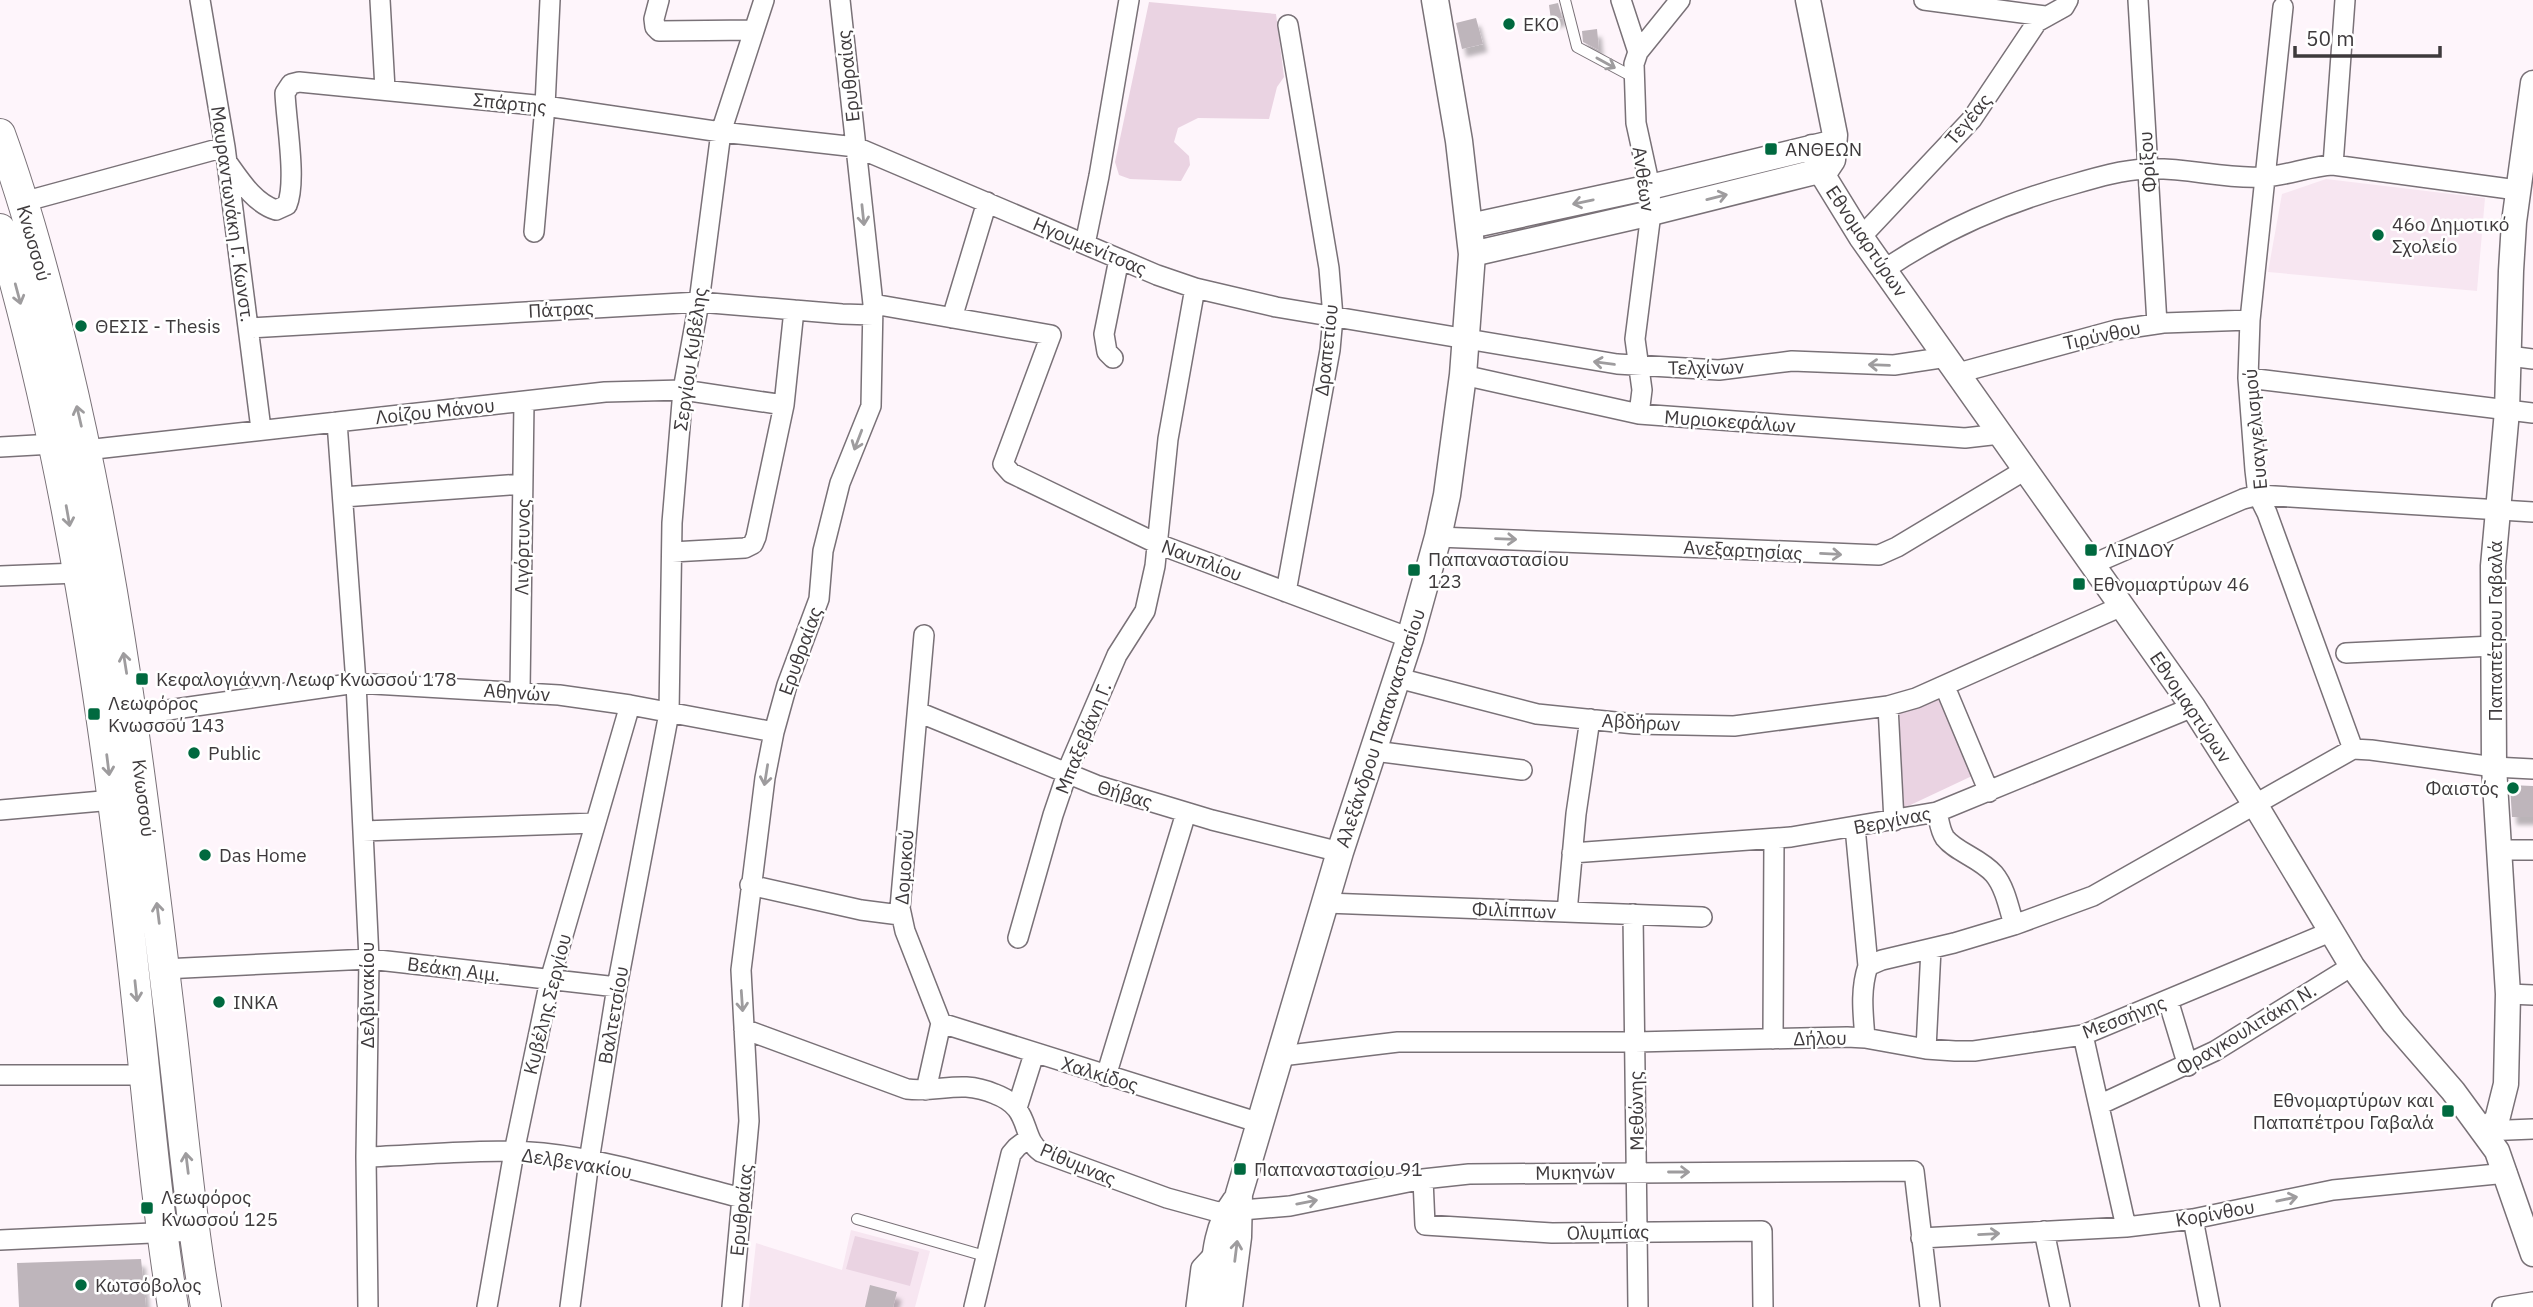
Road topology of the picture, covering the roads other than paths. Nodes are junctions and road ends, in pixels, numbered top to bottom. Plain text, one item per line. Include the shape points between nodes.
1 (200, 0) edge
2 (380, 0) edge
3 (550, 0) edge
4 (659, 0) edge
5 (764, 0) edge
6 (839, 0) edge
7 (1129, 0) edge
8 (1435, 0) edge
9 (1565, 0) edge
10 (1620, 0) edge
11 (1808, 0) edge
12 (1924, 0) edge
13 (2068, 0) edge
14 (2138, 0) edge
15 (2346, 0) edge
16 (1679, 1) edge
17 (2283, 7) dead end
18 (2045, 16) junction
19 (1288, 25) dead end
20 (754, 30) junction
21 (1638, 52) junction
22 (1635, 78) junction
23 (2533, 83) edge
24 (385, 89) junction
25 (545, 106) junction
26 (721, 132) junction
27 (0, 134) edge
28 (1824, 144) junction
29 (856, 147) junction
30 (226, 154) junction
31 (2333, 166) junction
32 (2148, 169) junction
33 (1824, 171) junction
34 (2264, 177) junction
35 (1650, 187) junction
36 (23, 202) junction
37 (987, 202) junction
38 (2522, 205) edge
39 (1651, 213) junction
40 (1470, 226) junction
41 (0, 229) edge
42 (534, 232) dead end
43 (1861, 237) junction
44 (1085, 244) junction
45 (1472, 254) junction
46 (1119, 259) junction
47 (1885, 269) junction
48 (1195, 288) junction
49 (699, 302) junction
50 (873, 309) junction
51 (794, 310) junction
52 (1333, 317) junction
53 (951, 318) junction
54 (2250, 320) junction
55 (2157, 324) junction
56 (249, 328) junction
57 (1466, 340) junction
58 (1113, 358) dead end
59 (2521, 358) edge
60 (1952, 365) junction
61 (1638, 367) junction
62 (1464, 375) junction
63 (2248, 378) junction
64 (683, 390) junction
65 (524, 402) junction
66 (784, 405) junction
67 (2507, 411) junction
68 (2533, 413) edge
69 (1639, 414) junction
70 (337, 422) junction
71 (261, 429) junction
72 (2000, 434) junction
73 (53, 444) junction
74 (0, 447) edge
75 (86, 450) junction
76 (1003, 464) joint
77 (2025, 470) junction
78 (522, 484) junction
79 (2258, 495) junction
80 (343, 497) junction
81 (2498, 509) junction
82 (2533, 512) edge
83 (1438, 537) junction
84 (1158, 544) junction
85 (672, 552) junction
86 (2093, 564) junction
87 (78, 573) junction
88 (0, 576) edge
89 (1286, 592) junction
90 (2122, 606) junction
91 (924, 635) dead end
92 (1410, 638) junction
93 (2493, 646) junction
94 (2346, 653) dead end
95 (1398, 678) junction
96 (356, 683) junction
97 (1945, 687) junction
98 (520, 691) junction
99 (631, 705) junction
100 (1888, 706) junction
101 (2193, 707) junction
102 (918, 712) junction
103 (133, 715) junction
104 (668, 719) junction
105 (1590, 719) junction
106 (774, 732) junction
107 (2353, 749) junction
108 (1374, 751) junction
109 (2494, 767) junction
110 (2533, 769) edge
111 (1522, 770) dead end
112 (1067, 774) junction
113 (1989, 792) junction
114 (113, 800) junction
115 (2256, 806) junction
116 (0, 810) edge
117 (1937, 812) junction
118 (1186, 813) junction
119 (1894, 821) junction
120 (595, 822) junction
121 (1856, 827) junction
122 (363, 831) junction
123 (1774, 839) junction
124 (2499, 850) junction
125 (2533, 850) edge
126 (1340, 852) junction
127 (1572, 853) junction
128 (750, 885) junction
129 (1326, 904) junction
130 (1567, 912) junction
131 (1633, 914) junction
132 (900, 915) junction
133 (1702, 917) dead end
134 (2014, 925) junction
135 (2330, 932) junction
136 (1018, 937) dead end
137 (1931, 948) junction
138 (369, 959) junction
139 (2352, 966) junction
140 (1868, 967) junction
141 (164, 970) junction
142 (550, 980) junction
143 (617, 987) junction
144 (2508, 994) junction
145 (2533, 995) edge
146 (2168, 1000) junction
147 (941, 1023) junction
148 (744, 1029) junction
149 (2083, 1035) junction
150 (1865, 1038) junction
151 (1773, 1039) junction
152 (1635, 1042) junction
153 (1926, 1049) junction
154 (1034, 1054) junction
155 (1281, 1056) junction
156 (2188, 1066) junction
157 (0, 1075) edge
158 (145, 1075) junction
159 (1106, 1076) junction
160 (926, 1090) junction
161 (2099, 1105) junction
162 (1017, 1108) junction
163 (1260, 1123) junction
164 (2533, 1129) edge
165 (2484, 1131) junction
166 (1029, 1138) junction
167 (514, 1152) junction
168 (366, 1157) junction
169 (589, 1161) junction
170 (1636, 1172) junction
171 (2507, 1173) junction
172 (1423, 1179) junction
173 (743, 1198) junction
174 (1235, 1207) junction
175 (857, 1219) dead end
176 (2193, 1219) junction
177 (2126, 1227) junction
178 (195, 1231) junction
179 (2044, 1231) junction
180 (162, 1232) junction
181 (1637, 1232) junction
182 (1921, 1238) junction
183 (0, 1240) edge
184 (2531, 1244) edge
185 (985, 1256) junction
186 (2533, 1302) edge
187 (1215, 1306) edge
188 (173, 1307) edge
189 (206, 1307) edge
190 (368, 1307) edge
191 (487, 1307) edge
192 (569, 1307) edge
193 (732, 1307) edge
194 (974, 1307) edge
195 (1638, 1307) edge
196 (1763, 1307) edge
197 (1930, 1307) edge
198 (2060, 1307) edge
199 (2210, 1307) edge
200 (2502, 1307) edge

1 - 30 street, Μαυραντωνάκη Γ. Κωνστ.
2 - 24 street
3 - 25 street
4 - 20 street via 654,27 659,31
5 - 20 street, Σεργίου Κυβέλης
6 - 29 street, Ερυθραίας
7 - 44 street
8 - 40 main road, Αλεξάνδρου Παπαναστασίου
9 -> 22 lane via 1577,47
10 - 21 street
11 - 28 street via 1832,118
12 - 18 street
13 - 18 street, Τεγέας
14 - 32 street, Φρίξου
15 - 31 street
16 - 21 street
17 - 34 street, Ευαγγελισμού
18 - 43 street, Τεγέας via 2032,28 1972,119
19 - 52 street, Δραπετίου via 1329,268
20 - 26 street, Σεργίου Κυβέλης
21 - 22 street, Ανθέων
22 - 35 street, Ανθέων via 1636,123
23 - 38 street, Παπαπέτρου Γαβαλά
24 - 25 street, Σπάρτης
24 - 30 street, Σπάρτης via 291,84 285,93 292,181 286,205 276,210 264,206 240,181
25 - 26 street, Σπάρτης
25 - 42 street
26 - 29 street, Ηγουμενίτσας
26 - 49 street, Σεργίου Κυβέλης
27 - 36 main road, Κνωσσού
28 - 33 street, Εθνομαρτύρων
28 - 35 street
29 - 37 street, Ηγουμενίτσας
29 -> 50 street, Ερυθραίας
30 - 36 street
30 - 56 street, Μαυραντωνάκη Γ. Κωνστ.
31 - 34 street
31 - 38 street
32 - 34 street
32 - 47 street via 2108,174 2011,203 1944,232
32 - 55 street, Φρίξου
39 -> 33 street, Εθνομαρτύρων
33 - 43 street, Εθνομαρτύρων
34 - 54 street, Ευαγγελισμού
35 - 39 street, Ανθέων
35 -> 40 street
75 -> 36 main road, Κνωσσού
37 - 44 street, Ηγουμενίτσας
37 - 53 street
38 - 59 street, Παπαπέτρου Γαβαλά via 2511,271
39 - 45 street, Εθνομαρτύρων
39 - 61 street, Ανθέων via 1636,326
40 - 45 main road, Αλεξάνδρου Παπαναστασίου
41 -> 73 main road, Κνωσσού
43 - 47 street, Εθνομαρτύρων
44 - 46 street, Ηγουμενίτσας
45 - 57 main road, Αλεξάνδρου Παπαναστασίου
46 - 48 street, Ηγουμενίτσας
46 - 58 street via 1104,334 1107,352
47 - 60 street, Εθνομαρτύρων
48 - 52 street, Ηγουμενίτσας
48 - 84 street, Μπαξεβάνη Γ. via 1168,439
49 - 51 street, Πάτρας
49 - 56 street, Πάτρας
49 - 64 street, Σεργίου Κυβέλης
50 - 51 street, Πάτρας
50 - 53 street, Πάτρας
50 -> 106 street, Ερυθραίας via 871,406 840,483 823,551 819,598 786,685
51 - 66 street
52 - 57 street, Ηγουμενίτσας
52 - 89 street, Δραπετίου
53 - 76 street, Πάτρας via 1051,335
54 - 55 street, Τιρύνθου
54 - 63 street, Ευαγγελισμού
55 - 60 street, Τιρύνθου
56 - 71 street, Μαυραντωνάκη Γ. Κωνστ.
61 -> 57 street, Τελχίνων
57 - 62 main road, Αλεξάνδρου Παπαναστασίου
59 - 67 street, Παπαπέτρου Γαβαλά
60 -> 61 street, Τελχίνων via 1809,361 1719,370
60 - 72 street, Εθνομαρτύρων
61 - 69 street, Ανθέων via 1642,390
62 - 69 street, Μυριοκεφάλων
62 - 83 main road, Αλεξάνδρου Παπαναστασίου
63 - 67 street
63 - 79 street, Ευαγγελισμού
64 - 65 street, Λοίζου Μάνου via 605,392
64 - 66 street, Λοίζου Μάνου
64 - 85 street, Σεργίου Κυβέλης
65 - 70 street, Λοίζου Μάνου
65 - 78 street, Λιγόρτυνος
66 - 85 street via 753,544
67 - 68 street
67 - 81 street, Παπαπέτρου Γαβαλά
69 - 72 street, Μυριοκεφάλων via 1965,438
70 - 71 street, Λοίζου Μάνου
70 - 80 street, Δελβινακίου
71 - 75 street, Λοίζου Μάνου
72 - 77 street, Εθνομαρτύρων
73 - 74 street
73 -> 87 main road, Κνωσσού
103 -> 75 main road, Κνωσσού
76 - 84 street, Ναυπλίου via 1012,473
83 -> 77 street, Ανεξαρτησίας via 1879,555
77 - 86 street, Εθνομαρτύρων
78 - 80 street
78 - 98 street, Λιγόρτυνος
79 - 81 street
79 - 86 street
79 - 107 street, Ευαγγελισμού
80 - 96 street, Δελβινακίου
81 - 82 street
81 - 93 street, Παπαπέτρου Γαβαλά
83 - 92 main road, Αλεξάνδρου Παπαναστασίου
84 - 89 street, Ναυπλίου
84 - 112 street, Μπαξεβάνη Γ. via 1145,611 1117,655
85 - 104 street, Σεργίου Κυβέλης
86 - 90 street, Εθνομαρτύρων
87 - 88 street
87 -> 114 main road, Κνωσσού
89 - 92 street, Ναυπλίου
90 - 97 street
90 - 101 street, Εθνομαρτύρων
91 - 102 street, Δομοκού
92 - 95 main road, Αλεξάνδρου Παπαναστασίου
93 - 94 street
93 - 109 street, Παπαπέτρου Γαβαλά
95 - 105 street, Αβδήρων via 1537,714
95 - 108 main road, Αλεξάνδρου Παπαναστασίου
96 - 98 street, Αθηνών
96 - 103 street, Αθηνών
96 - 122 street, Δελβινακίου
97 - 100 street, Αβδήρων
97 - 113 street
98 - 99 street, Αθηνών
99 - 104 street, Αθηνών
99 - 120 street, Κυβέλης Σεργίου
100 - 105 street, Αβδήρων via 1734,726
100 - 119 street
101 - 113 street, Βεργίνας
101 - 115 street, Εθνομαρτύρων
102 - 112 street, Θήβας
102 - 132 street, Δομοκού
141 -> 103 main road, Κνωσσού
104 - 106 street, Αθηνών
104 - 143 street, Βαλτετσίου
105 - 127 street
106 -> 128 street, Ερυθραίας
107 - 109 street
107 - 115 street
108 - 111 street
108 - 126 main road, Αλεξάνδρου Παπαναστασίου
109 - 110 street
109 - 124 street, Παπαπέτρου Γαβαλά
112 - 118 street, Θήβας
112 - 136 street, Μπαξεβάνη Γ.
113 - 117 street, Βεργίνας
114 - 116 street
114 -> 158 main road, Κνωσσού
115 - 134 street via 2093,896
115 - 135 street, Εθνομαρτύρων
117 - 119 street, Βεργίνας
117 - 134 street via 1952,845 1996,876
118 - 126 street, Θήβας
118 - 159 street
119 - 121 street, Βεργίνας
120 - 122 street
120 - 142 street, Κυβέλης Σεργίου
121 - 123 street, Βεργίνας
121 - 140 street, Δήλου
122 - 138 street, Δελβινακίου
123 - 127 street, Βεργίνας
123 - 151 street
124 - 125 street
124 - 144 street, Παπαπέτρου Γαβαλά
126 - 129 main road, Αλεξάνδρου Παπαναστασίου
127 - 130 street
128 - 132 street
128 -> 148 street, Ερυθραίας via 741,970
129 - 130 street, Φιλίππων
129 - 155 main road, Αλεξάνδρου Παπαναστασίου
130 - 131 street, Φιλίππων
131 - 133 street, Φιλίππων
131 - 152 street, Μεθώνης
132 - 147 street, Δομοκού
134 - 137 street
135 - 139 street, Εθνομαρτύρων
135 - 146 street, Μεσσήνης
137 - 140 street
137 - 153 street
138 - 141 street, Βεάκη Αιμ.
138 - 142 street, Βεάκη Αιμ.
138 - 168 street, Δελβινακίου
139 - 156 street, Φραγκουλιτάκη Ν.
139 - 165 street, Εθνομαρτύρων
140 - 150 street, Δήλου via 1862,1000
178 -> 141 main road, Κνωσσού
142 - 143 street, Βεάκη Αιμ.
142 - 167 street, Κυβέλης Σεργίου
143 - 169 street, Βαλτετσίου
144 - 145 street
144 - 165 street, Παπαπέτρου Γαβαλά via 2506,1084 2497,1120
146 - 149 street, Μεσσήνης
146 - 156 street
147 - 154 street, Χαλκίδος
147 - 160 street
148 - 160 street via 878,1080
148 - 173 street, Ερυθραίας via 749,1121
149 - 153 street, Μεσσήνης via 1974,1051
149 - 161 street
150 - 151 street, Δήλου
150 - 153 street, Μεσσήνης
151 - 152 street, Δήλου
152 - 155 street, Δήλου via 1398,1042
152 - 170 street, Μεθώνης
154 - 159 street, Χαλκίδος
154 - 162 street
155 - 163 main road, Αλεξάνδρου Παπαναστασίου
156 - 161 street, Φραγκουλιτάκη Ν.
157 - 158 street
158 - 180 main road, Κνωσσού
159 - 163 street, Χαλκίδος
160 - 162 street via 973,1087 999,1095
161 - 177 street
162 - 166 street, Ρίθυμνας
163 - 174 main road, Αλεξάνδρου Παπαναστασίου
164 - 165 street
165 - 171 street, Εθνομαρτύρων
166 - 174 street, Ρίθυμνας via 1041,1152 1189,1205
166 - 185 street via 1011,1154
167 - 168 street, Δελβενακίου
167 - 169 street, Δελβενακίου
167 - 191 street, Κυβέλης Σεργίου
168 - 190 street, Δελβινακίου
169 - 173 street, Δελβενακίου
169 - 192 street, Βαλτετσίου
170 - 172 street, Μυκηνών via 1488,1173
170 - 181 street, Μεθώνης
170 -> 182 street, Μυκηνών via 1914,1171
176 -> 171 street, Κορίνθου via 2333,1190
171 - 184 street, Εθνομαρτύρων
174 -> 172 street, Μυκηνών via 1290,1206
172 - 181 street, Ολυμπίας via 1425,1225
173 - 193 street, Ερυθραίας
187 -> 174 main road, Αλεξάνδρου Παπαναστασίου
174 - 187 main road, Αλεξάνδρου Παπαναστασίου via 1219,1233
175 - 185 lane
176 - 177 street, Κορίνθου
176 - 199 street
177 - 179 street, Κορίνθου
178 - 180 street
178 - 189 main road, Κνωσσού
182 -> 179 street, Κορίνθου
179 - 198 street
180 - 183 street
180 - 188 main road, Κνωσσού
181 - 195 street, Μεθώνης
181 - 196 street, Ολυμπίας via 1762,1231
182 - 197 street
185 - 194 street
186 - 200 street

